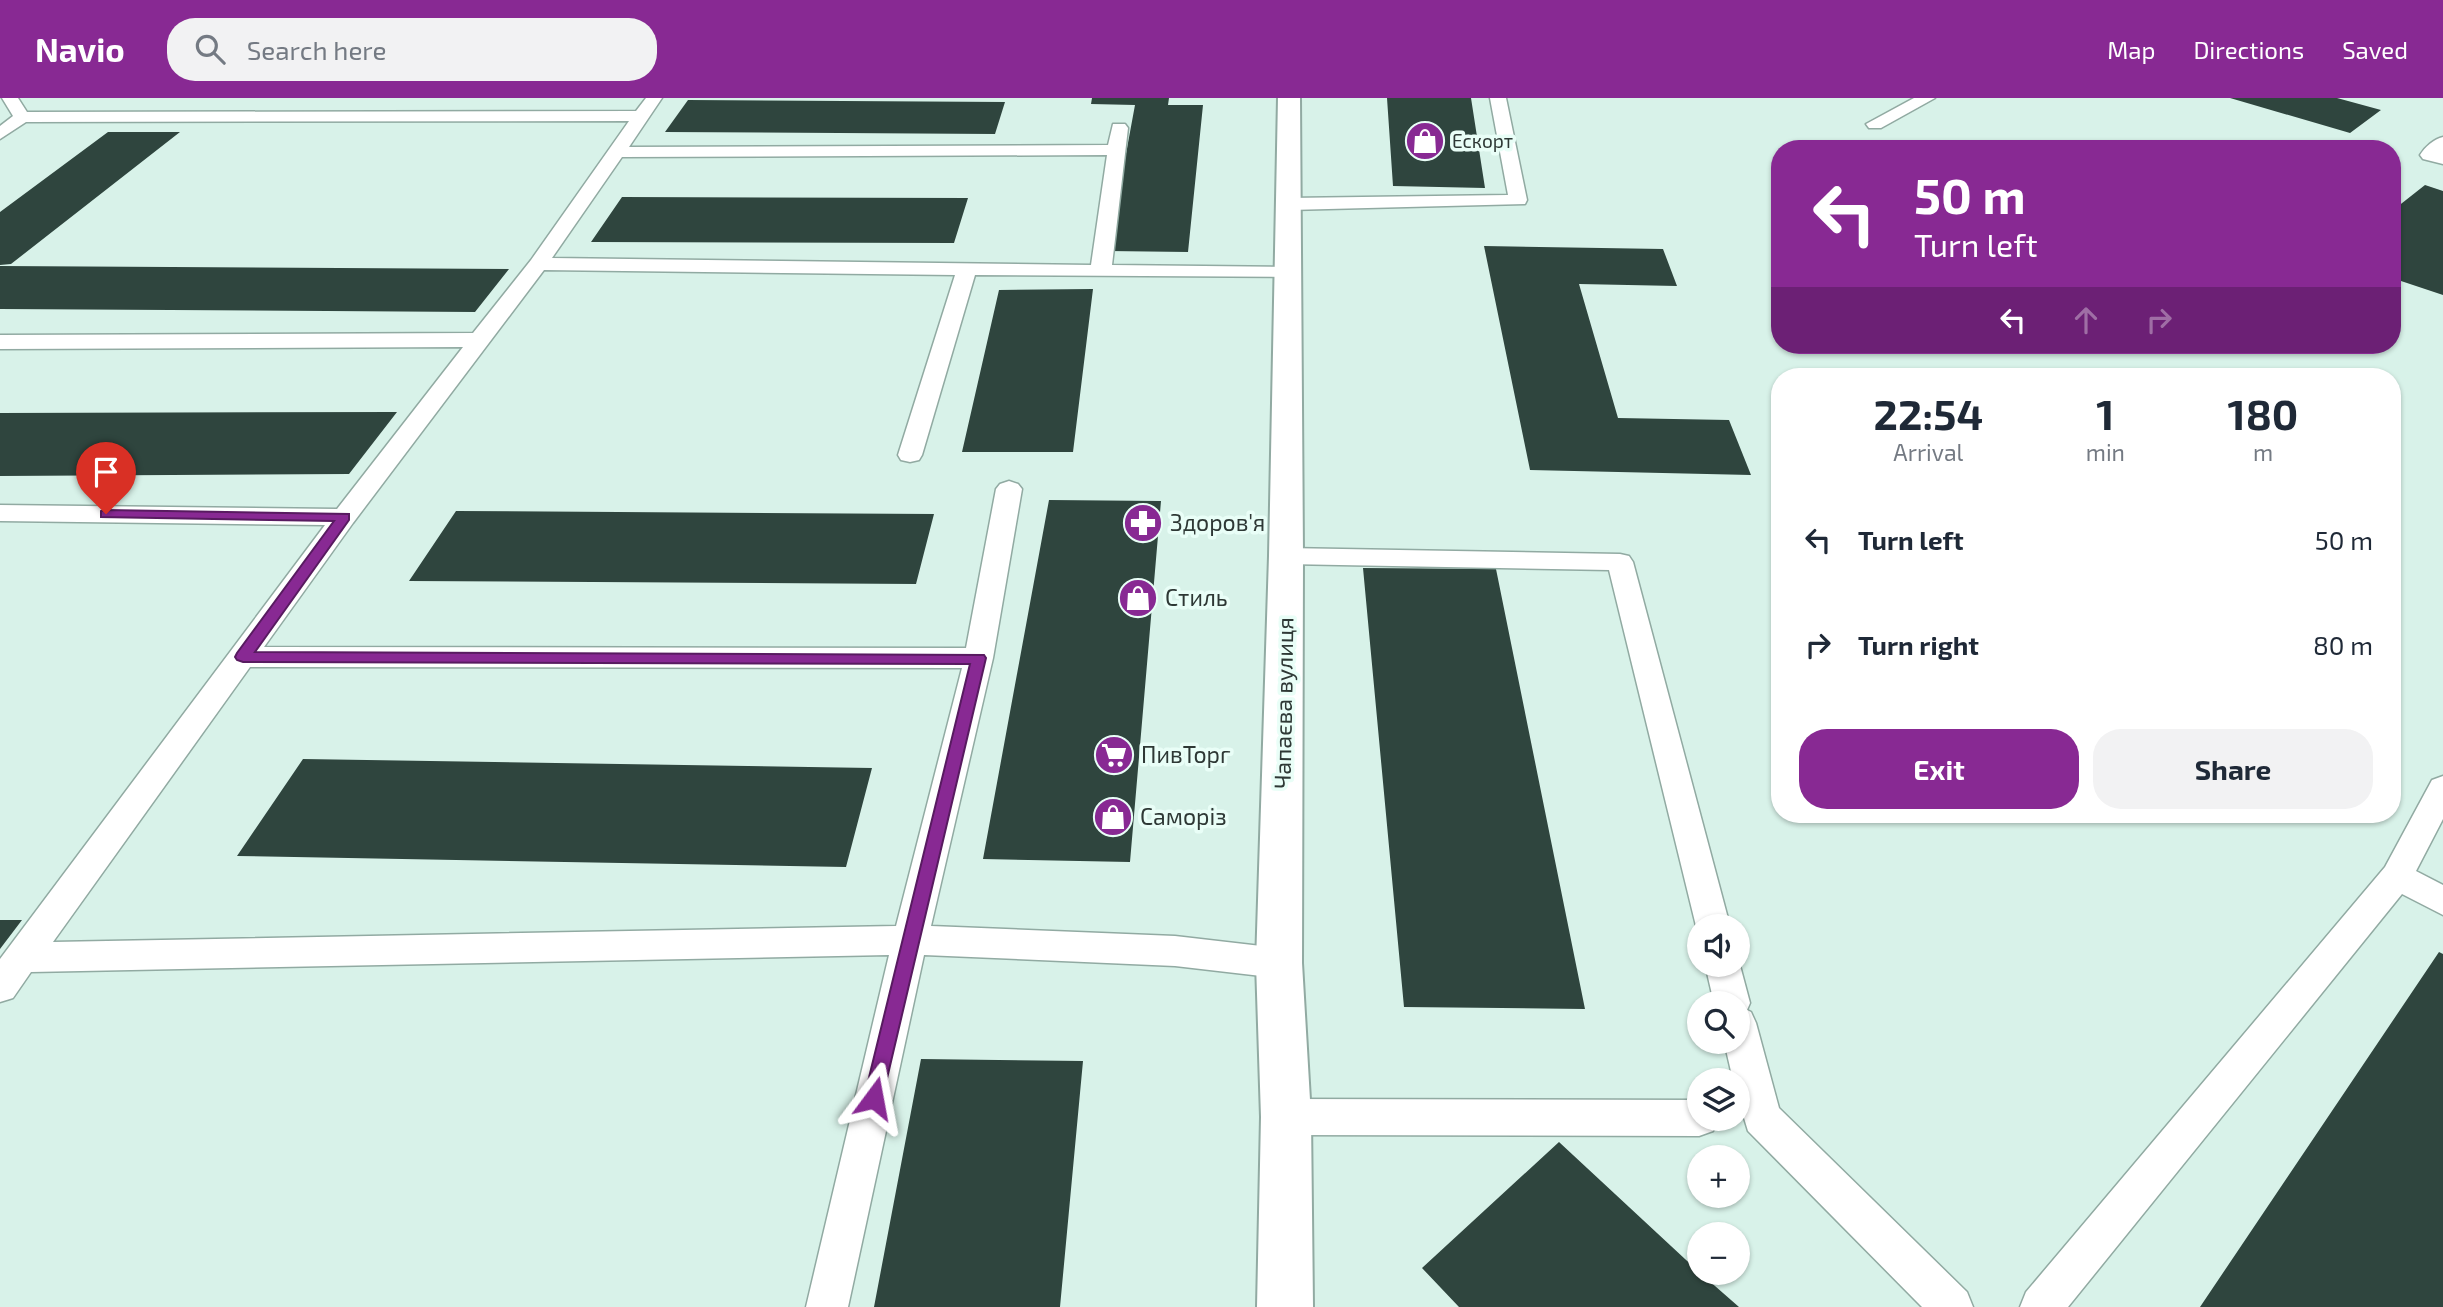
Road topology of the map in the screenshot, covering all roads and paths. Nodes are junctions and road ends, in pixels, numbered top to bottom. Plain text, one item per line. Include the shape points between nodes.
1 (10, 98) edge
2 (1289, 98) edge
3 (1498, 98) edge
4 (1927, 98) edge
5 (648, 107) edge
6 (22, 117) junction
7 (1875, 124) dead end
8 (1119, 128) dead end
9 (0, 134) edge
10 (2443, 142) edge
11 (1116, 150) junction
12 (617, 152) junction
13 (2443, 159) edge
14 (1289, 204) junction
15 (538, 264) junction
16 (967, 268) junction
17 (1101, 269) junction
18 (1289, 273) junction
19 (481, 340) junction
20 (0, 342) edge
21 (910, 455) dead end
22 (1009, 489) dead end
23 (0, 513) edge
24 (344, 517) junction
25 (1286, 556) junction
26 (243, 657) junction
27 (979, 658) junction
28 (2443, 788) edge
29 (2397, 876) junction
30 (2443, 901) edge
31 (1710, 914) edge
32 (910, 940) junction
33 (23, 957) junction
34 (1279, 963) junction
35 (0, 987) edge
36 (1286, 1117) junction
37 (1687, 1118) edge
38 (1750, 1118) edge
39 (827, 1307) edge
40 (1285, 1307) edge
41 (1952, 1307) edge
42 (2041, 1307) edge

1 - 6 lane
2 - 14 street, Чапаєва вулиця
3 - 14 lane via 1518,200
4 - 7 lane
5 - 6 lane
5 - 12 lane
6 - 9 lane
8 - 11 lane
10 - 13 lane via 2429,155
11 - 12 lane
11 - 17 lane
12 - 15 lane
14 - 18 street, Чапаєва вулиця
15 - 16 lane
15 - 19 lane
16 - 17 lane
16 - 21 lane
17 - 18 lane
18 - 25 street, Чапаєва вулиця
19 - 20 lane
19 - 24 lane
22 - 27 lane
23 - 24 lane
24 - 26 lane
25 - 31 lane via 1620,562
25 - 34 street, Чапаєва вулиця
26 - 27 lane
26 - 33 lane
27 - 32 lane
28 - 29 lane
29 - 30 lane
29 - 42 lane
32 - 33 lane
32 - 34 lane via 1175,951
32 - 39 lane
33 - 35 lane
34 - 36 street, Чапаєва вулиця
36 - 37 lane
36 - 40 street, Чапаєва вулиця
38 - 41 lane

